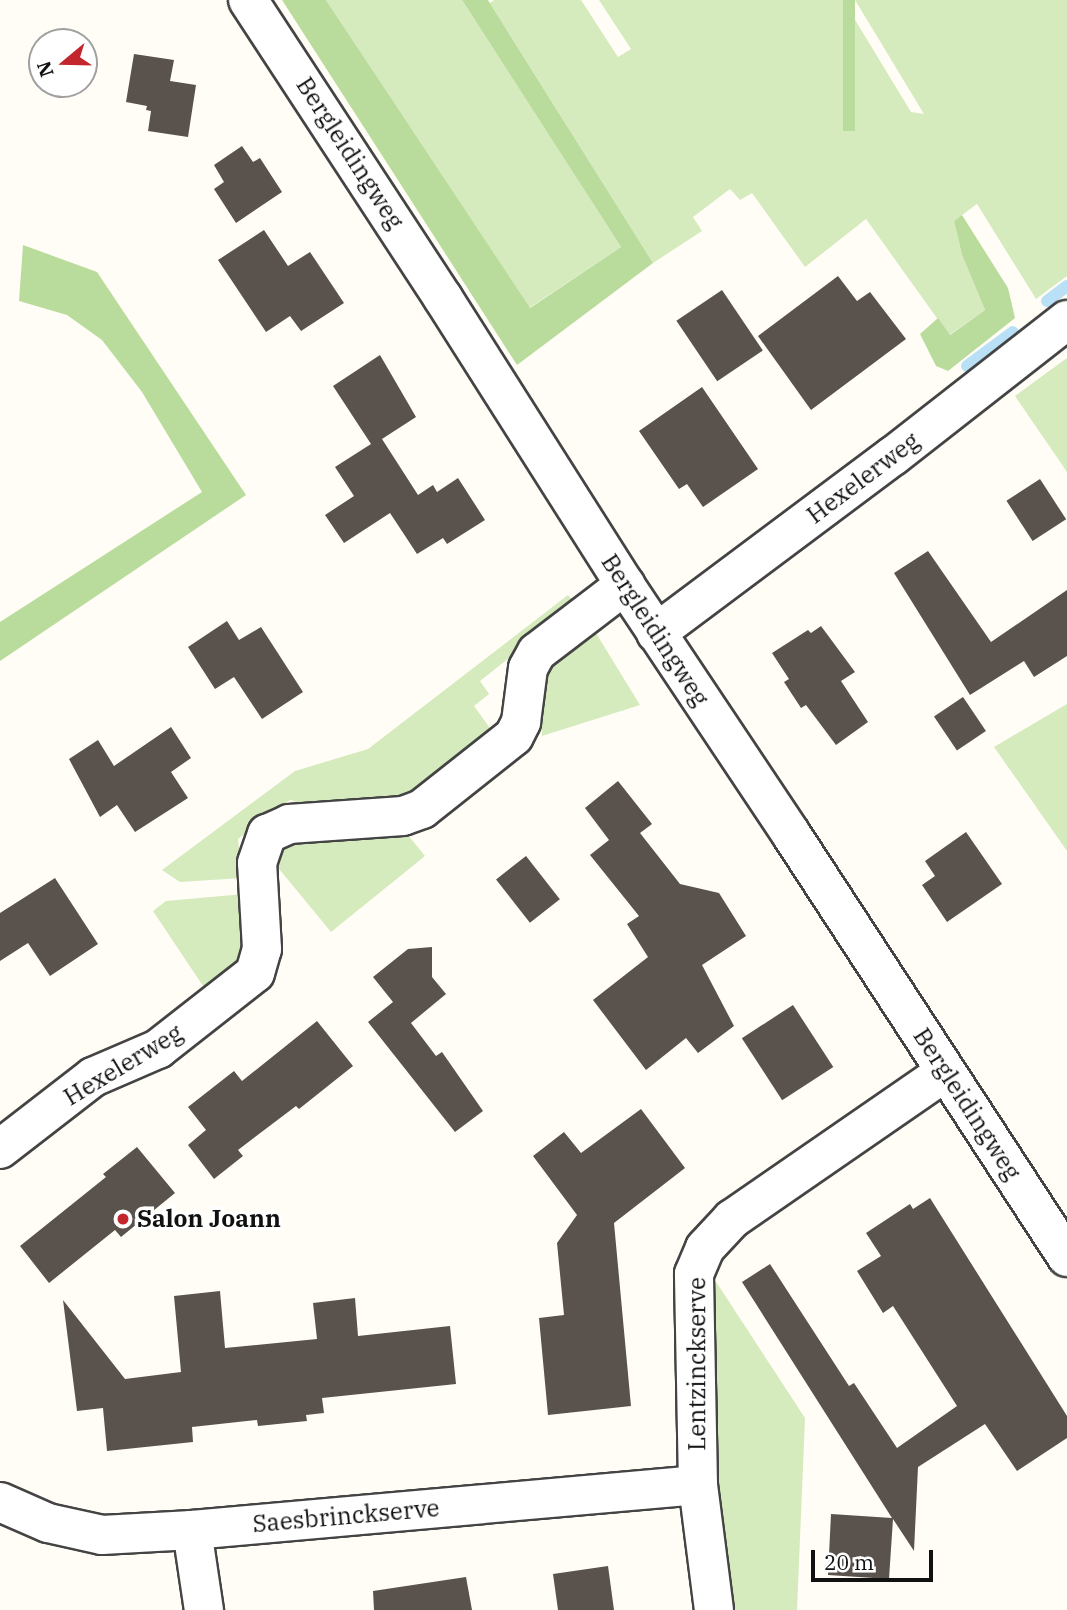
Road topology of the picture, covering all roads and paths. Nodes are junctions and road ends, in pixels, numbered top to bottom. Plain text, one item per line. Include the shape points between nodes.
1 (248, 0) edge
2 (1067, 320) edge
3 (625, 585) junction
4 (656, 633) junction
5 (945, 1072) junction
6 (0, 1149) edge
7 (1067, 1257) edge
8 (698, 1485) junction
9 (0, 1502) edge
10 (192, 1530) junction
11 (204, 1610) edge
12 (714, 1610) edge

1 - 3 street, Bergleidingweg
2 - 4 street, Hexelerweg
3 - 4 street, Bergleidingweg
3 - 6 street, Hexelerweg via 537,652 528,668 521,722 514,736 422,809 403,816 289,824 267,834 257,863 262,949 254,973 158,1049 93,1077
4 - 5 street, Bergleidingweg
5 - 7 street, Bergleidingweg
5 - 8 street, Lentzinckserve via 732,1219 705,1248 694,1274
8 - 10 street, Saesbrinckserve
8 - 12 street, Lentzinckserve
9 - 10 street, Saesbrinckserve via 48,1524 102,1535
10 - 11 street

